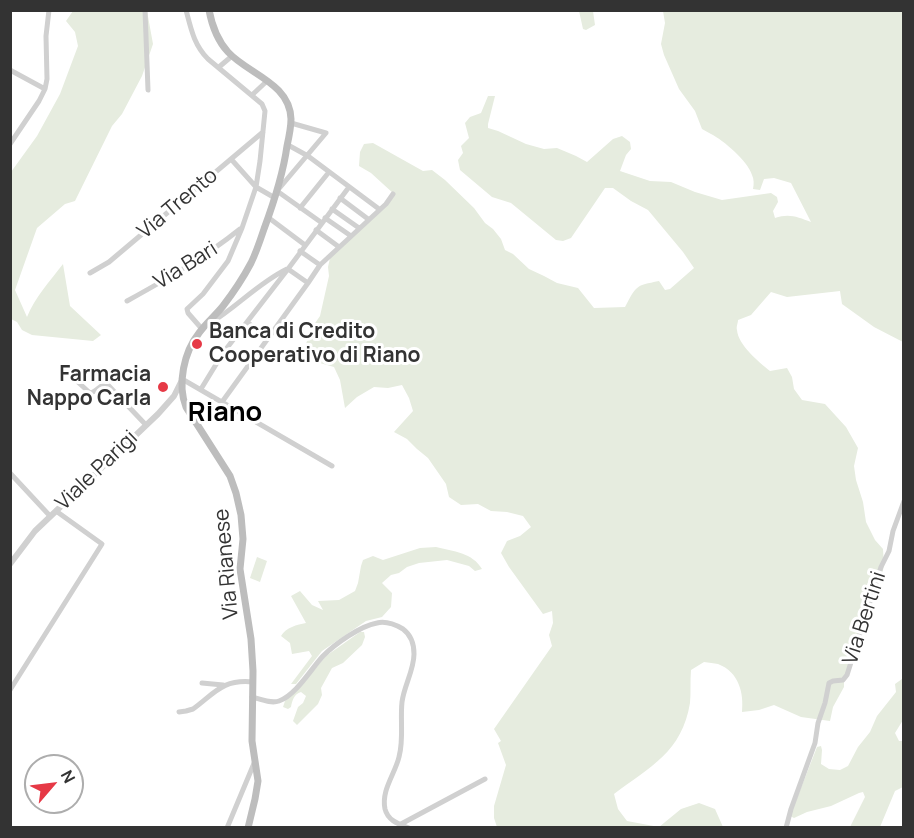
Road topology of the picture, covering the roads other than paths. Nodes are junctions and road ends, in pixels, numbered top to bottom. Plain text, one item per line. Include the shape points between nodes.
1 (49, 10) edge
2 (145, 10) edge
3 (186, 10) edge
4 (209, 10) edge
5 (232, 56) junction
6 (219, 68) junction
7 (10, 70) edge
8 (267, 81) junction
9 (45, 89) junction
10 (148, 90) dead end
11 (252, 95) junction
12 (291, 123) junction
13 (263, 132) junction
14 (10, 144) edge
15 (288, 146) junction
16 (308, 156) junction
17 (231, 159) junction
18 (329, 172) junction
19 (256, 187) junction
20 (349, 187) junction
21 (393, 194) dead end
22 (276, 195) junction
23 (340, 198) junction
24 (300, 208) junction
25 (332, 209) junction
26 (379, 209) junction
27 (268, 218) junction
28 (368, 219) junction
29 (323, 220) junction
30 (242, 228) junction
31 (358, 228) junction
32 (316, 230) junction
33 (351, 236) junction
34 (305, 245) junction
35 (339, 247) junction
36 (300, 251) junction
37 (320, 266) junction
38 (288, 269) junction
39 (90, 273) dead end
40 (308, 283) junction
41 (127, 301) dead end
42 (247, 322) junction
43 (203, 328) junction
44 (268, 339) junction
45 (69, 374) dead end
46 (182, 378) junction
47 (201, 389) junction
48 (222, 402) junction
49 (146, 425) junction
50 (332, 466) dead end
51 (10, 473) edge
52 (903, 501) edge
53 (53, 514) junction
54 (10, 564) edge
55 (253, 682) junction
56 (202, 683) dead end
57 (223, 685) junction
58 (10, 690) edge
59 (252, 697) junction
60 (179, 712) dead end
61 (255, 761) junction
62 (485, 779) dead end
63 (401, 824) junction
64 (227, 828) edge
65 (248, 828) edge
66 (409, 828) edge
67 (786, 828) edge

1 - 9 street
2 - 10 street
3 - 6 street via 196,45
4 - 5 main road, Via Rianese via 216,35
5 - 6 street
5 - 8 main road, Via Rianese
6 - 11 street
7 - 9 street
8 - 11 street
8 - 12 main road, Via Rianese via 287,102
9 - 14 street
11 - 13 street via 265,109
12 - 15 main road, Via Rianese
12 - 16 street via 326,133
13 - 17 street, Via Trento
13 - 19 street
15 - 16 street
15 - 22 main road, Via Rianese
16 - 18 street
16 - 22 street
17 - 19 street
17 - 39 street, Via Trento
18 - 20 street
18 - 24 street
19 - 22 street
19 - 30 street
20 - 23 street
20 - 26 street
21 - 26 street
22 - 24 street
22 - 27 main road, Via Rianese
23 - 25 street
23 - 28 street
24 - 29 street
25 - 29 street
25 - 31 street
26 - 28 street
27 - 34 street
27 - 43 main road, Via Rianese via 247,270 225,304
28 - 31 street
29 - 32 street
29 - 33 street
30 - 41 street, Via Bari via 196,262
30 - 43 street via 228,261 187,309
31 - 33 street
32 - 34 street
32 - 35 street
33 - 35 street
34 - 36 street
35 - 37 street
36 - 37 street
36 - 38 street
37 - 40 street
38 - 40 street
38 - 42 street
38 - 43 street via 265,281
40 - 44 street
42 - 44 street
42 - 47 street
43 - 46 main road, Via Rianese via 190,349
44 - 48 street
45 - 49 street via 90,393 107,384
46 - 47 street
46 - 49 street, Viale Parigi via 174,396
46 - 55 main road, Via Rianese via 186,407 228,473 238,498 243,532 240,569
47 - 48 street
48 - 50 street
49 - 53 street, Viale Parigi
51 - 53 street
52 - 67 street, Via Bertini via 848,672 843,680 831,681 829,685 815,743
53 - 54 street, Viale Parigi
53 - 58 street via 102,544
55 - 57 street
55 - 59 main road, Via Rianese
56 - 57 street
57 - 60 street via 193,709
59 - 61 main road, Via Rianese
59 - 63 street via 272,702 284,699 326,653 361,629 381,622 404,630 412,640 414,658 402,699 401,750 385,803 389,817
61 - 64 street
61 - 65 main road, Via Rianese via 257,787
62 - 63 street
63 - 66 street

